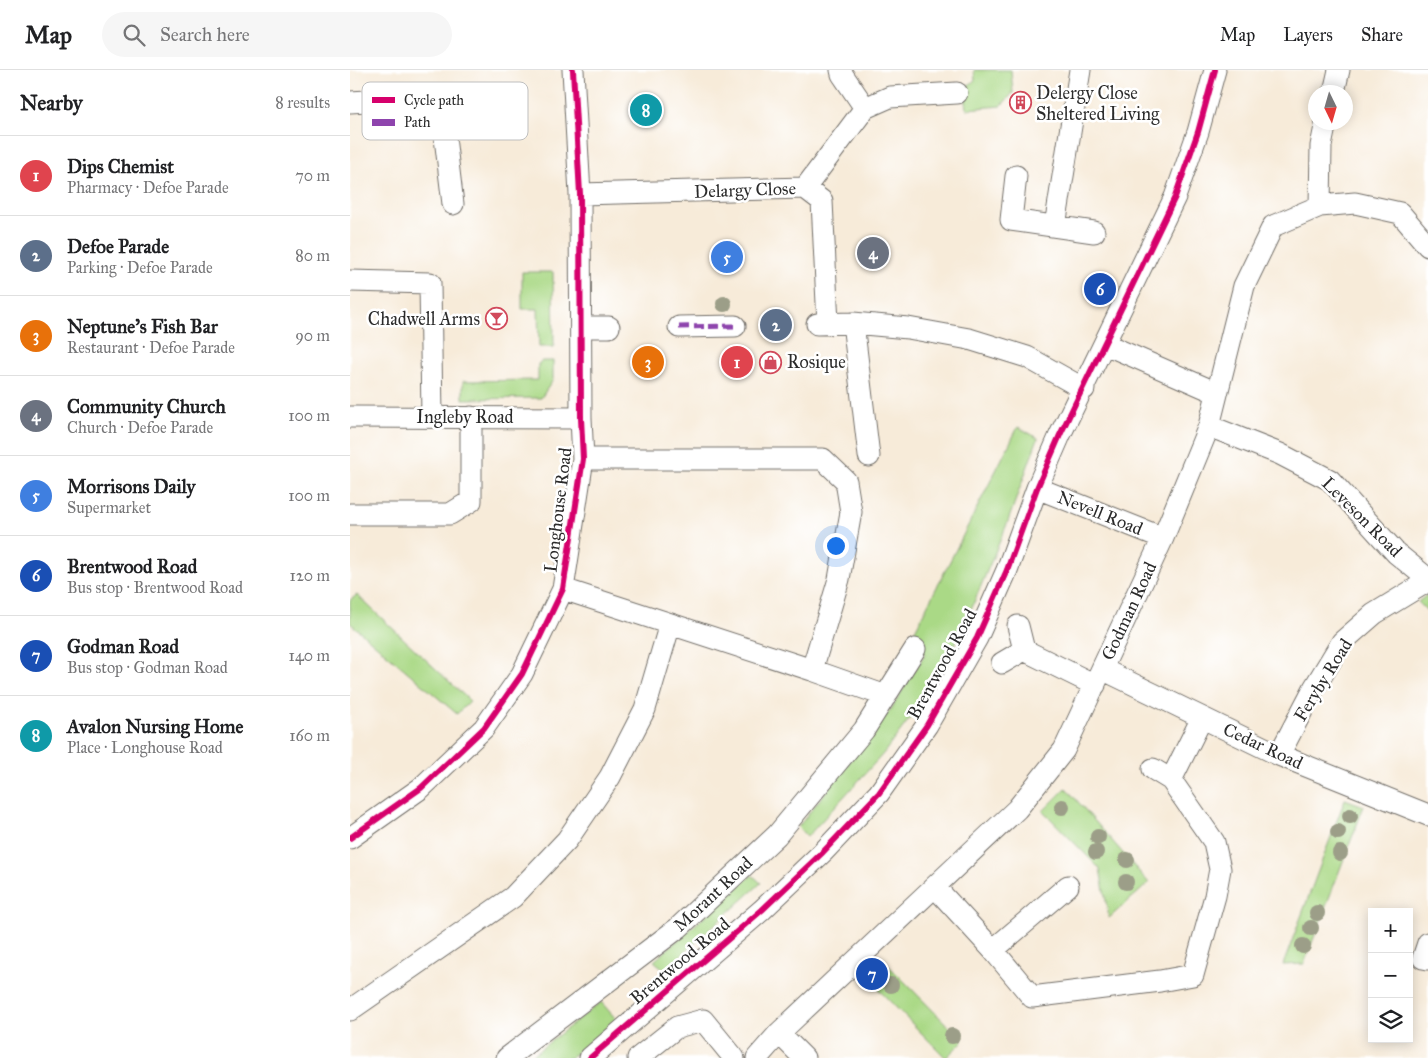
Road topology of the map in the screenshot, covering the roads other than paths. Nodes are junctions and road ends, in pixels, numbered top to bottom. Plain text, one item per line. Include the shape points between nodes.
1 (573, 70) edge
2 (841, 70) edge
3 (1080, 70) edge
4 (1215, 70) edge
5 (1339, 70) edge
6 (1336, 85) edge
7 (957, 93) dead end
8 (865, 108) junction
9 (1324, 130) edge
10 (445, 140) edge
11 (1016, 176) dead end
12 (805, 188) junction
13 (580, 194) junction
14 (453, 204) dead end
15 (1320, 206) junction
16 (1055, 226) junction
17 (1094, 232) dead end
18 (1428, 246) edge
19 (350, 281) edge
20 (853, 324) junction
21 (679, 326) dead end
22 (735, 326) dead end
23 (582, 327) junction
24 (609, 327) dead end
25 (1105, 344) junction
26 (1084, 389) junction
27 (1217, 393) junction
28 (350, 417) edge
29 (432, 417) junction
30 (471, 417) junction
31 (581, 418) junction
32 (1210, 426) junction
33 (869, 456) dead end
34 (583, 459) junction
35 (1037, 488) junction
36 (350, 514) edge
37 (1163, 538) junction
38 (1428, 580) edge
39 (563, 589) junction
40 (670, 624) junction
41 (1018, 626) dead end
42 (915, 649) dead end
43 (1024, 650) junction
44 (1002, 663) dead end
45 (812, 670) junction
46 (1099, 677) junction
47 (886, 696) junction
48 (1202, 718) junction
49 (1279, 755) junction
50 (1153, 769) dead end
51 (1172, 780) junction
52 (1428, 815) edge
53 (350, 838) edge
54 (1068, 886) dead end
55 (935, 887) junction
56 (993, 950) junction
57 (350, 1010) edge
58 (778, 1033) junction
59 (507, 1058) edge
60 (590, 1058) edge
61 (638, 1058) edge
62 (734, 1058) edge
63 (758, 1058) edge
64 (804, 1058) edge

1 - 13 street, Longhouse Road
2 - 8 street
3 - 16 street
4 - 25 street, Brentwood Road via 1175,197
5 - 6 street
7 - 8 street, Delargy Close via 890,97
8 - 12 street, Delargy Close
9 - 15 street
10 - 14 street
11 - 16 street via 1011,220
12 - 13 street, Delargy Close
12 - 20 street via 822,201 823,324
13 - 23 street, Longhouse Road
15 - 18 street, Godman Road via 1355,203 1400,213
15 - 27 street, Godman Road via 1273,226 1244,286
16 - 17 street
19 - 29 street via 430,283
20 - 26 street via 908,328 969,339 1027,357
20 - 33 street
21 - 22 street
23 - 24 street
23 - 31 street, Longhouse Road
25 - 26 street, Brentwood Road
25 - 27 street
26 - 35 street, Brentwood Road
27 - 32 street, Godman Road
28 - 29 street, Ingleby Road
29 - 30 street, Ingleby Road
30 - 31 street, Ingleby Road
30 - 36 street via 471,501 450,514
31 - 34 street, Longhouse Road
32 - 37 street, Godman Road
32 - 38 street, Leveson Road via 1280,454 1330,480 1396,553
34 - 39 street, Longhouse Road
34 - 45 street via 823,459 846,481 851,512 839,579
35 - 37 street, Nevell Road
35 - 60 street, Brentwood Road via 1007,570 977,638 927,725 879,792 762,910
37 - 46 street, Godman Road
38 - 49 street, Feryby Road via 1374,614 1342,642
39 - 40 street
39 - 53 street, Longhouse Road via 522,674 484,728 421,788
40 - 45 street
40 - 57 street via 645,708 610,777 567,840 513,897
41 - 43 street
42 - 47 street, Morant Road
43 - 44 street
43 - 46 street, Cedar Road
45 - 47 street
46 - 48 street, Cedar Road
46 - 55 street, Godman Road via 1064,750 1017,808
47 - 59 street, Morant Road via 864,730 777,835 678,928
48 - 49 street, Cedar Road
48 - 51 street
49 - 52 street, Cedar Road
50 - 51 street
51 - 56 street via 1214,842 1220,869 1216,896 1192,975 1032,997
54 - 56 street
55 - 56 street
55 - 58 street, Godman Road
58 - 63 street, Godman Road
58 - 64 street
61 - 62 street via 677,1028 702,1020

